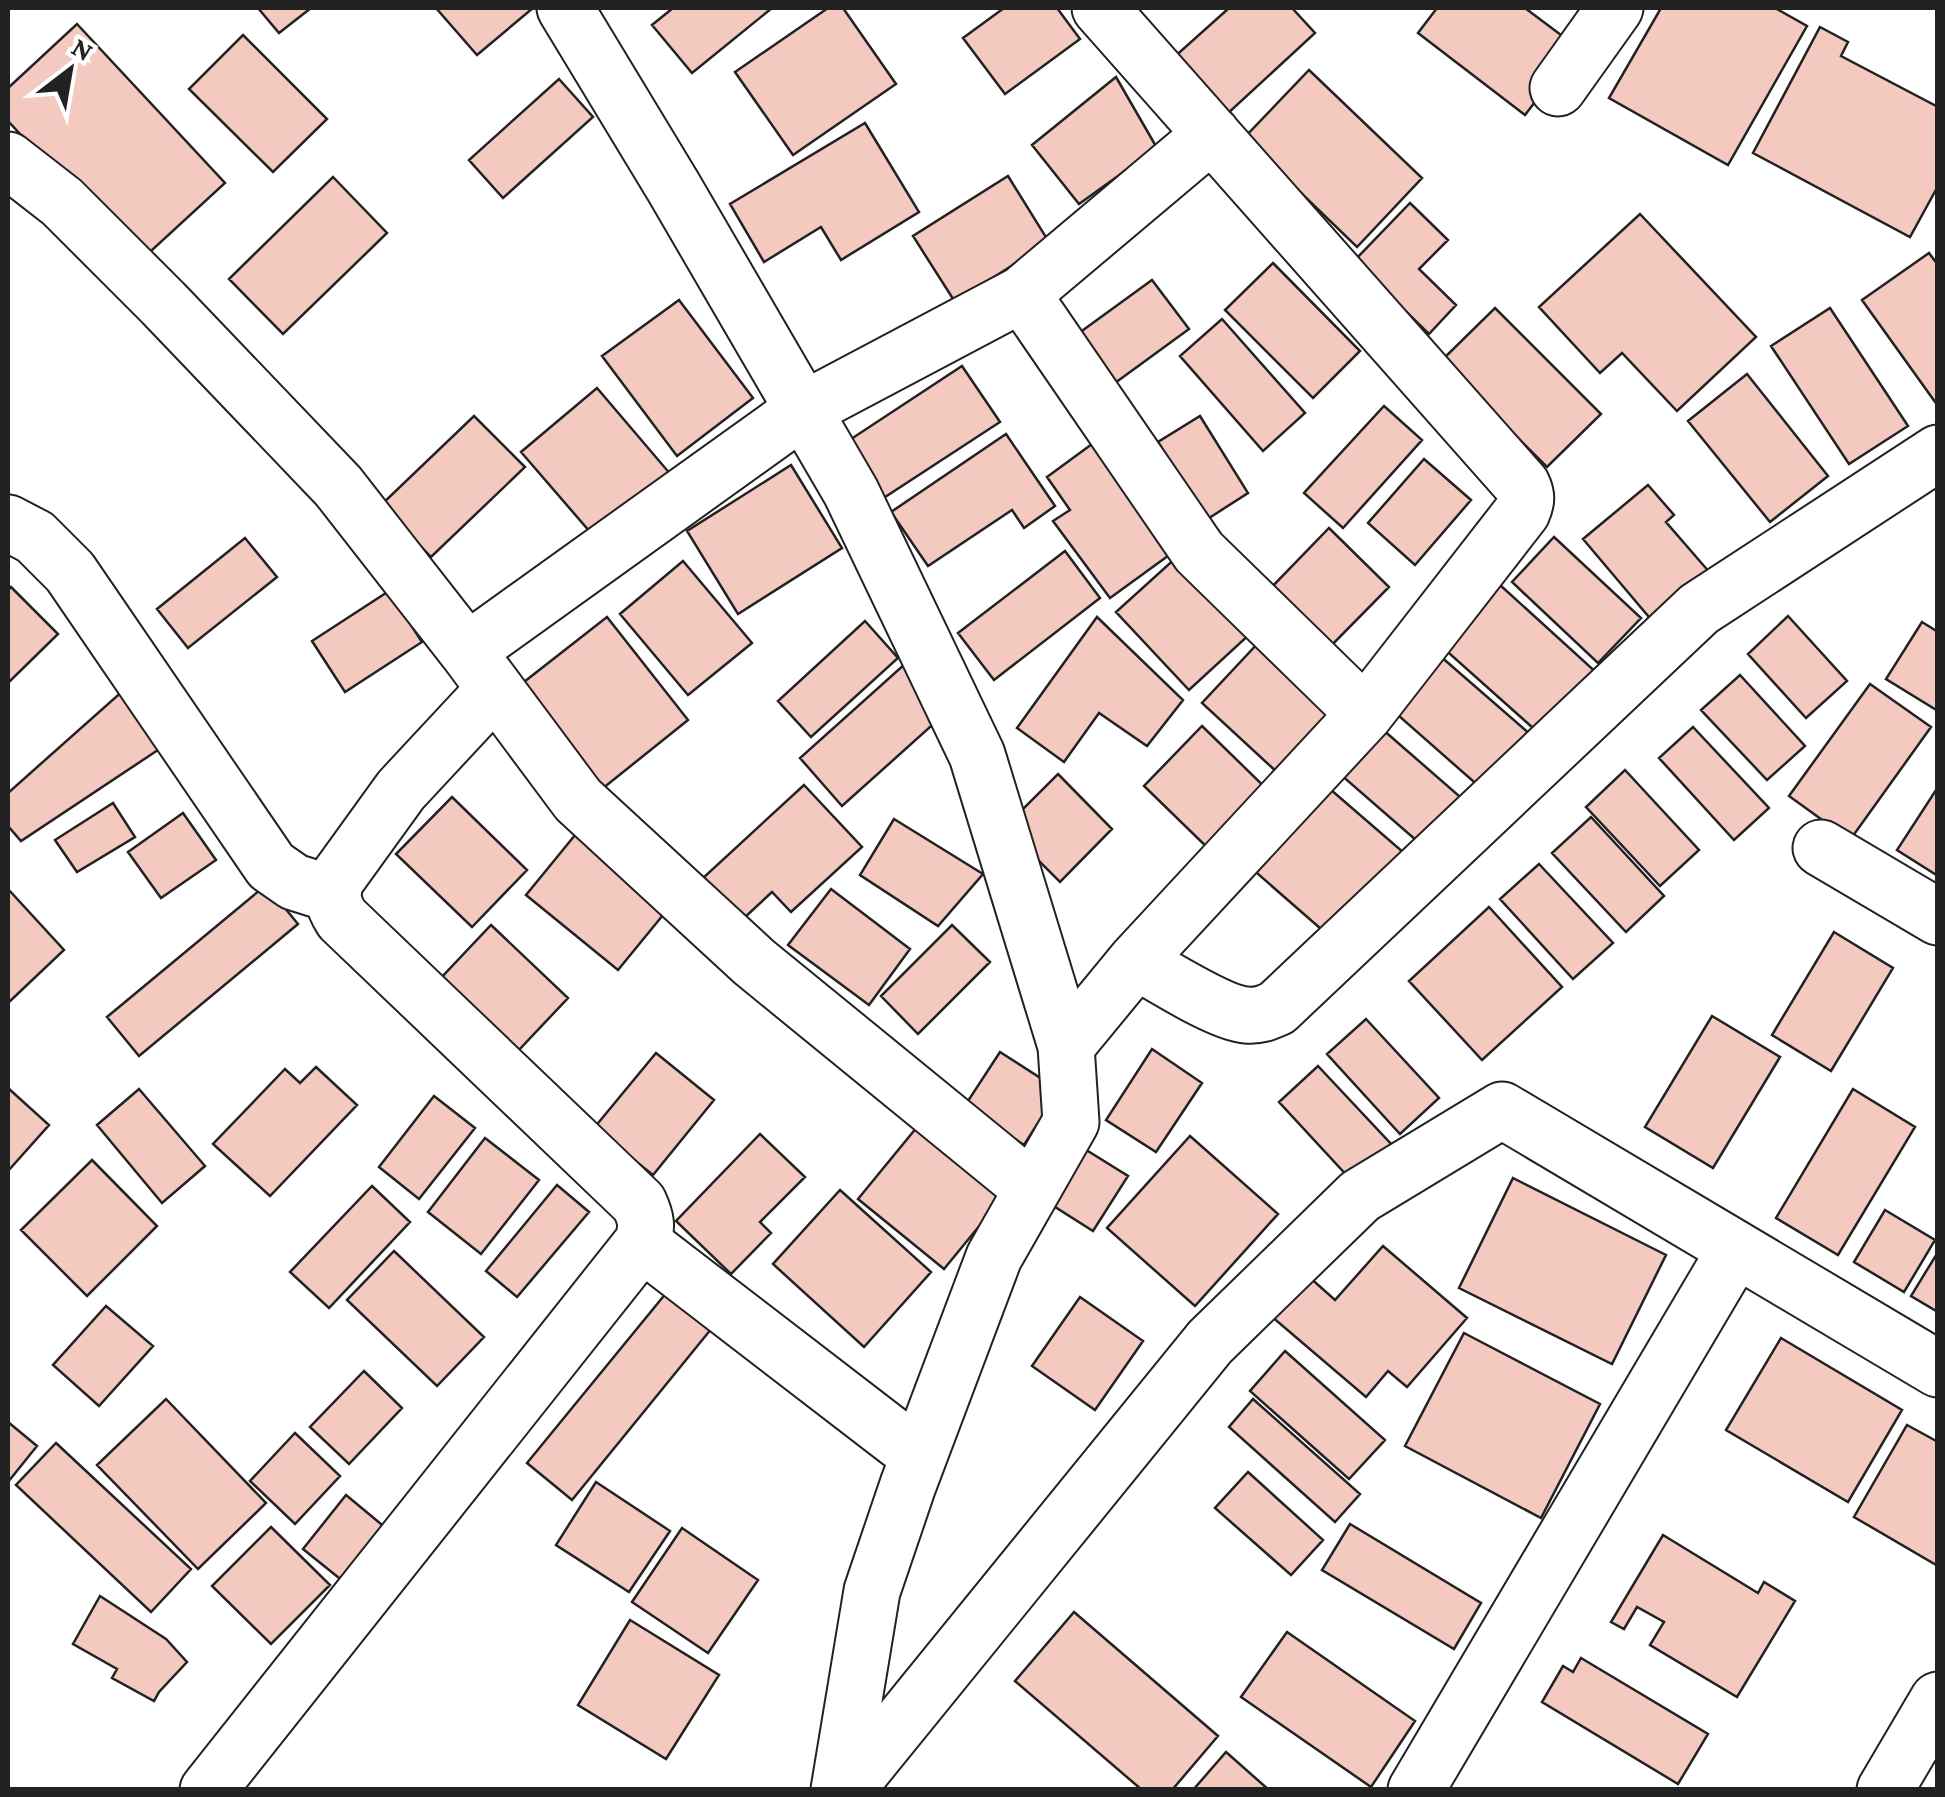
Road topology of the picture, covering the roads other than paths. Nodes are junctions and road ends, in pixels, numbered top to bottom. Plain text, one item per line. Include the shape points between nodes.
1 (565, 8) edge
2 (1100, 8) edge
3 (1615, 8) edge
4 (1558, 88) dead end
5 (1212, 134) junction
6 (8, 160) edge
7 (1022, 294) junction
8 (803, 410) junction
9 (1938, 453) edge
10 (8, 523) edge
11 (481, 670) junction
12 (1364, 714) junction
13 (1822, 848) dead end
14 (332, 894) junction
15 (1938, 916) edge
16 (1136, 962) junction
17 (1066, 1046) junction
18 (1032, 1189) junction
19 (642, 1243) junction
20 (1736, 1249) junction
21 (1938, 1369) edge
22 (919, 1456) junction
23 (1938, 1700) edge
24 (208, 1790) edge
25 (843, 1790) edge
26 (1416, 1790) edge
27 (1885, 1790) edge

1 - 8 street
2 - 5 street
3 - 4 street
5 - 7 street
5 - 12 street via 1526,494 1522,512
6 - 11 street via 75,214 338,486
7 - 8 street
7 - 12 street via 1199,552
8 - 11 street
8 - 17 street via 852,492 978,755
9 - 16 street via 1700,609 1278,1008 1261,1016 1223,1009
10 - 14 street via 36,537 70,572 271,866
11 - 14 street
11 - 18 street via 592,814 754,962
12 - 16 street
13 - 15 street
14 - 19 street via 342,919 638,1203 647,1229
16 - 17 street
17 - 18 street via 1070,1122
18 - 22 street via 994,1257
19 - 22 street
19 - 24 street
20 - 21 street
20 - 25 street via 1502,1110 1407,1167 1360,1196 1210,1342
20 - 26 street
22 - 25 street via 872,1592
23 - 27 street

